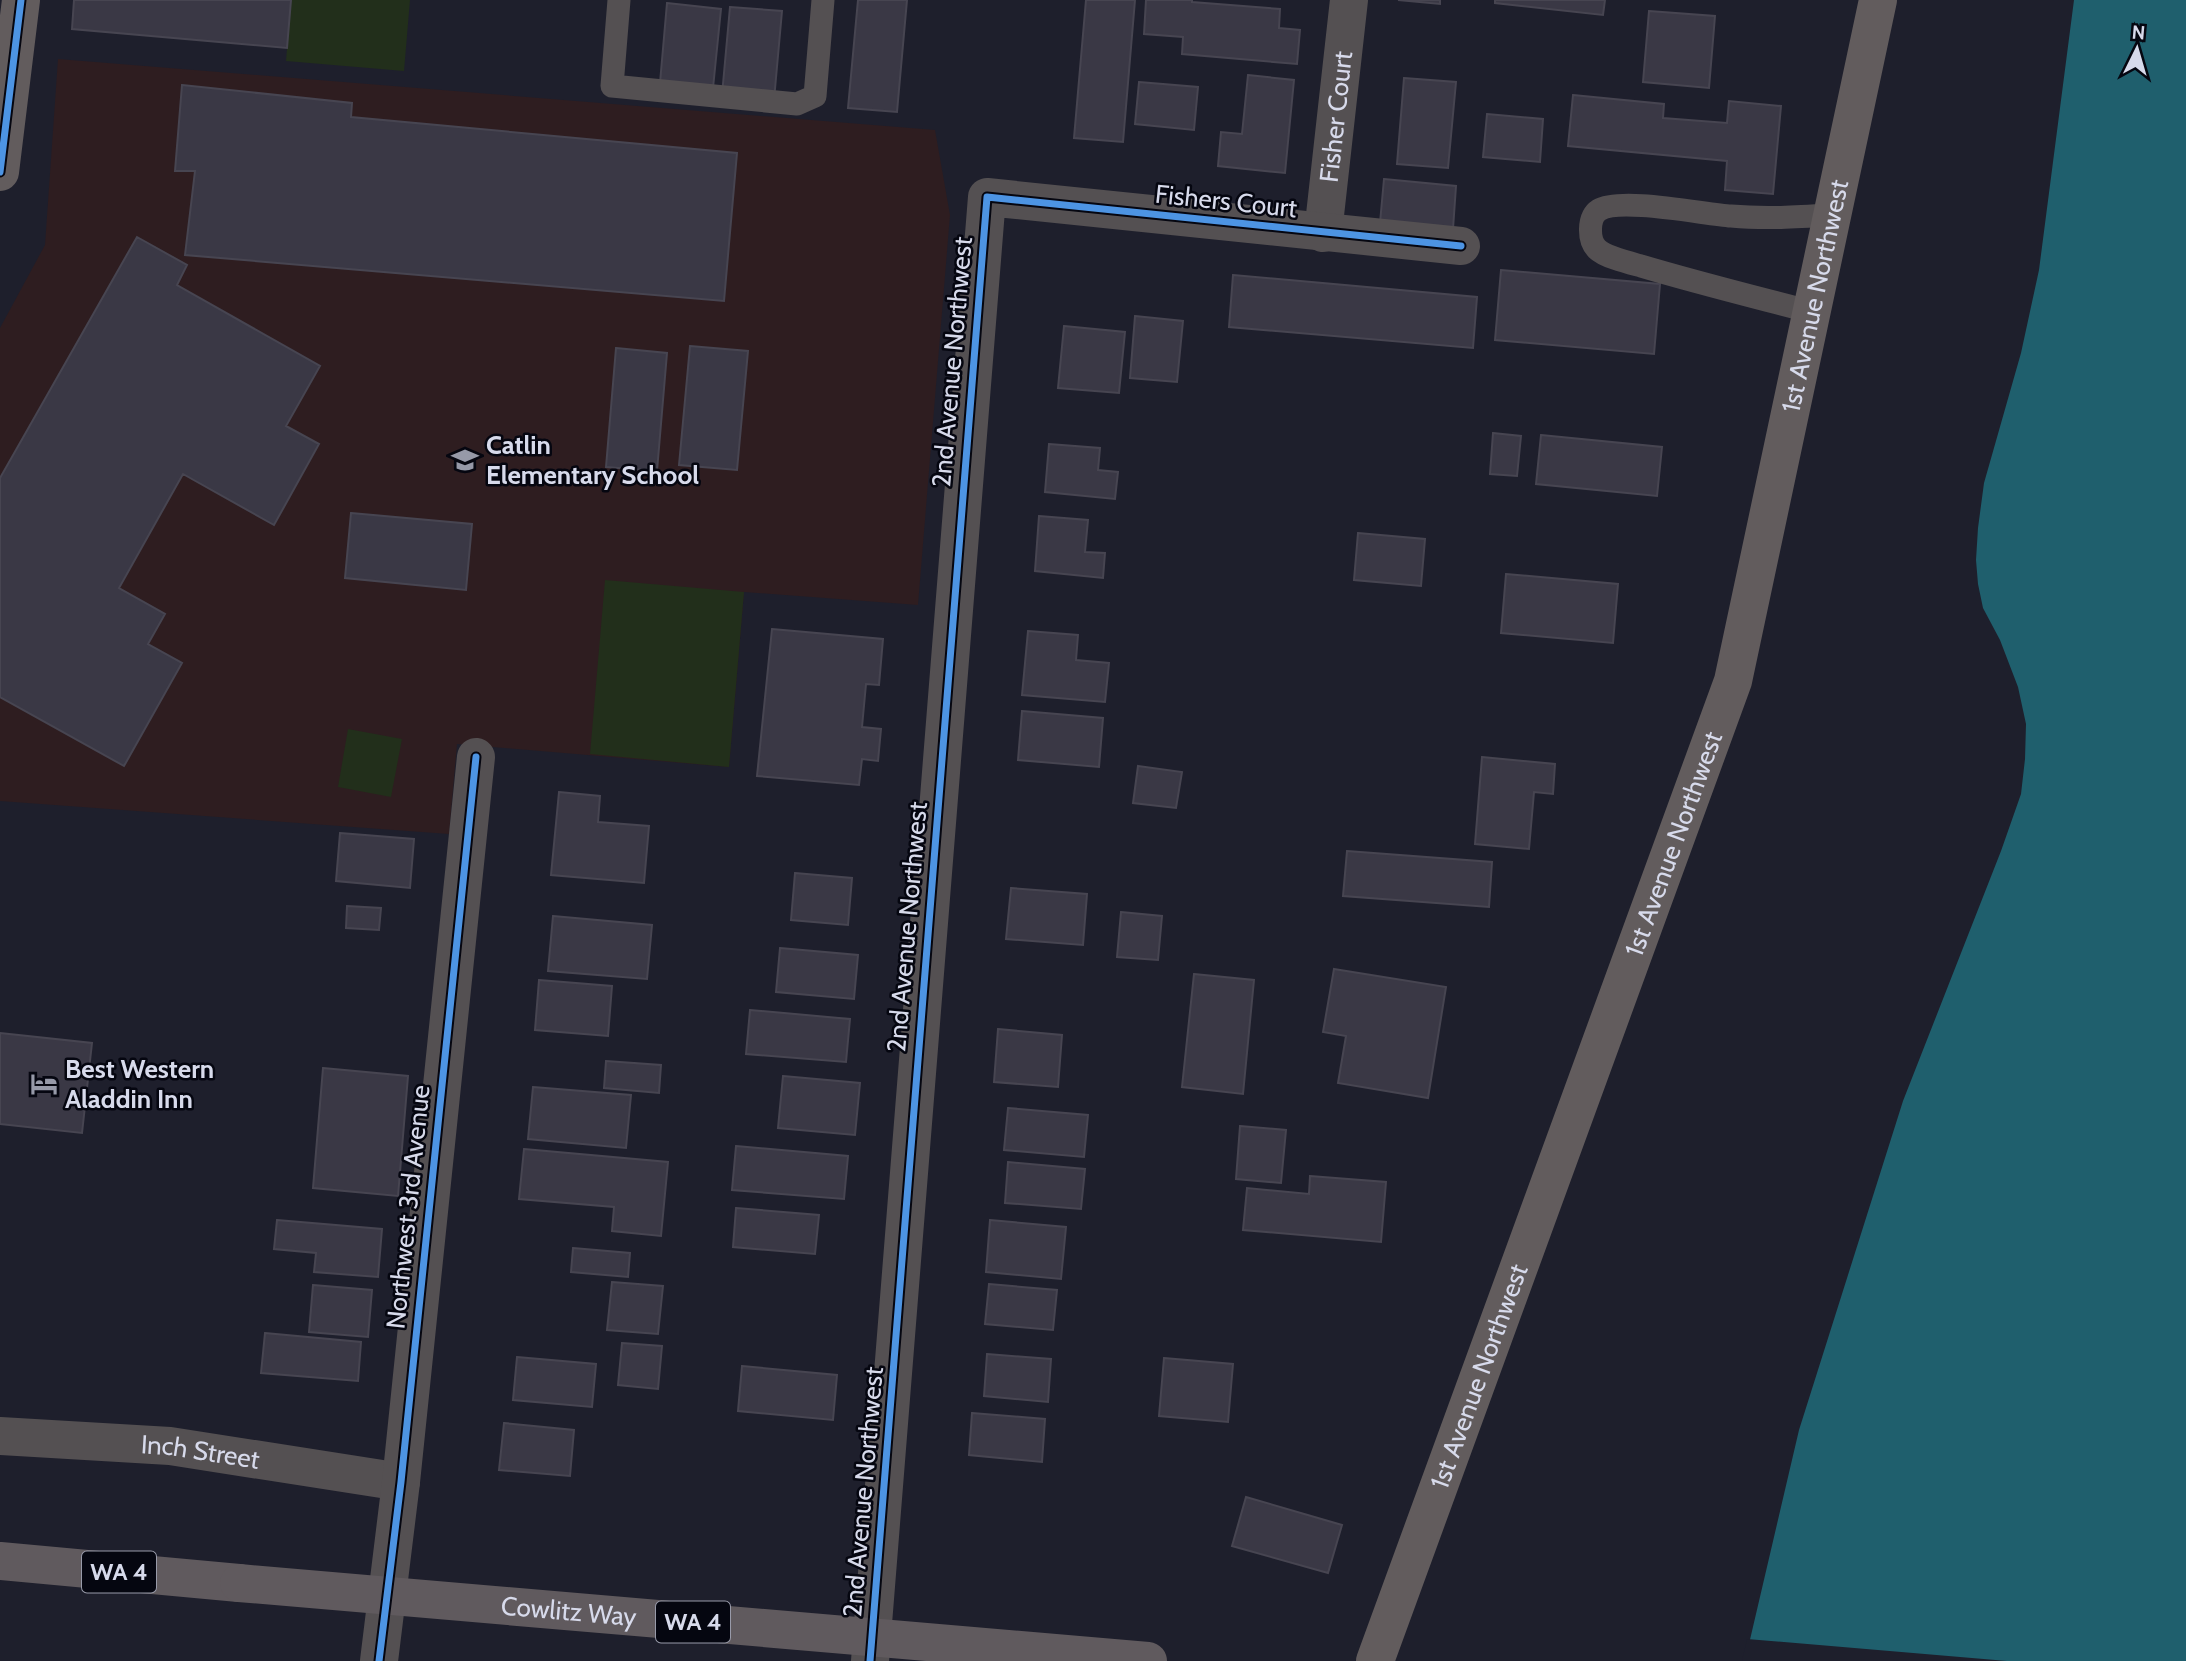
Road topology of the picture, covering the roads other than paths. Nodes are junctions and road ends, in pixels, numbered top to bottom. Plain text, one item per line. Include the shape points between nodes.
1 (21, 0) edge
2 (619, 0) edge
3 (823, 0) edge
4 (1349, 0) edge
5 (1878, 0) edge
6 (0, 172) edge
7 (987, 197) joint
8 (1832, 215) junction
9 (1322, 233) junction
10 (1461, 246) dead end
11 (1812, 312) junction
12 (476, 757) dead end
13 (0, 1436) edge
14 (401, 1482) junction
15 (6, 1557) edge
16 (379, 1661) edge
17 (870, 1661) edge
18 (1148, 1661) edge
19 (1375, 1661) edge

1 - 6 main road
2 - 3 lane via 612,86 797,104 815,96
4 - 9 street, Fisher Court
5 - 8 main road, 1st Avenue Northwest
7 - 9 street, Fishers Court
7 - 17 street, 2nd Avenue Northwest
8 - 11 main road, 1st Avenue Northwest
8 - 11 lane via 1779,219 1615,206 1592,217 1590,235 1597,249 1615,258
9 - 10 street, Fishers Court
11 - 19 main road, 1st Avenue Northwest via 1733,681
12 - 14 street, Northwest 3rd Avenue
13 - 14 street, Inch Street via 170,1446
14 - 16 street, Northwest 3rd Avenue
15 - 18 main road, Cowlitz Way / WA 4, bridge via 239,1583

